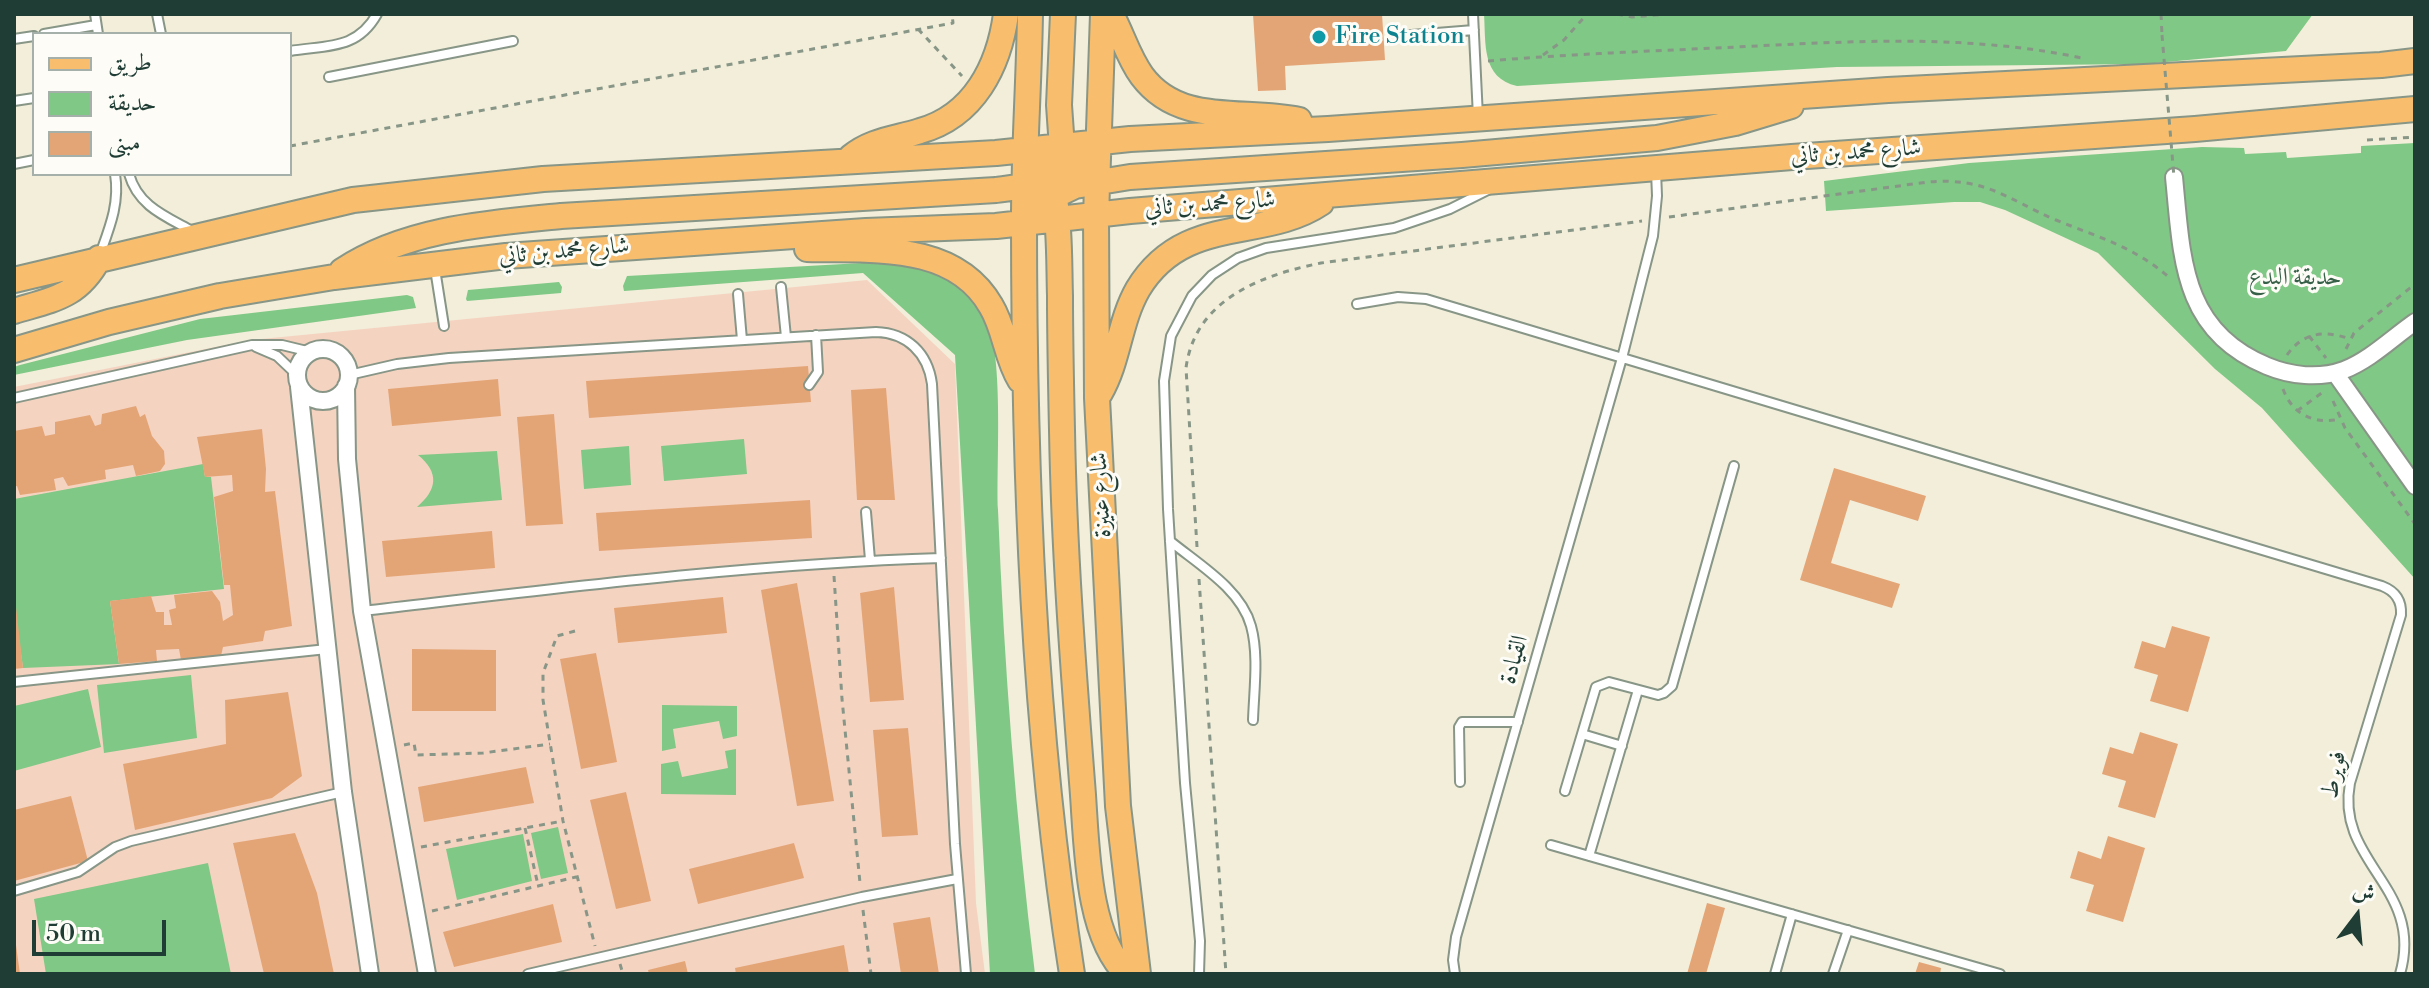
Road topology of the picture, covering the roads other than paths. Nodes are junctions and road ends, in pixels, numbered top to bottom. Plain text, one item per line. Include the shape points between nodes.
1 (95, 14) edge
2 (377, 14) edge
3 (1006, 14) edge
4 (1030, 14) edge
5 (1063, 14) edge
6 (1103, 14) edge
7 (1111, 14) edge
8 (1473, 14) edge
9 (97, 30) edge
10 (1474, 30) junction
11 (70, 32) edge
12 (1399, 36) dead end
13 (513, 41) dead end
14 (292, 51) edge
15 (2415, 61) edge
16 (329, 77) dead end
17 (1831, 94) junction
18 (2415, 109) edge
19 (1478, 117) junction
20 (1328, 129) junction
21 (1097, 144) junction
22 (1061, 146) junction
23 (1026, 148) junction
24 (848, 160) junction
25 (1656, 169) junction
26 (115, 176) edge
27 (130, 176) edge
28 (2174, 177) road end
29 (1097, 181) junction
30 (1503, 181) junction
31 (1025, 186) junction
32 (1059, 191) junction
33 (1329, 196) junction
34 (1096, 216) junction
35 (1024, 221) junction
36 (200, 235) junction
37 (726, 240) junction
38 (99, 258) junction
39 (434, 264) junction
40 (334, 277) junction
41 (14, 280) edge
42 (781, 287) dead end
43 (738, 294) dead end
44 (1357, 304) dead end
45 (14, 311) edge
46 (2415, 322) edge
47 (444, 326) dead end
48 (816, 335) junction
49 (786, 337) junction
50 (742, 340) junction
51 (252, 345) junction
52 (14, 350) edge
53 (311, 352) junction
54 (1622, 358) junction
55 (2332, 374) junction
56 (298, 381) junction
57 (347, 381) junction
58 (809, 385) dead end
59 (1025, 387) junction
60 (14, 398) edge
61 (1097, 398) junction
62 (1734, 466) dead end
63 (2415, 486) edge
64 (866, 512) dead end
65 (1170, 541) junction
66 (941, 558) junction
67 (870, 560) junction
68 (362, 611) junction
69 (327, 649) junction
70 (14, 682) edge
71 (1638, 690) junction
72 (1253, 720) dead end
73 (1518, 722) junction
74 (1582, 734) junction
75 (1622, 746) junction
76 (1460, 782) dead end
77 (1565, 791) dead end
78 (343, 792) junction
79 (1551, 845) dead end
80 (1589, 856) junction
81 (957, 879) junction
82 (14, 891) edge
83 (1792, 914) junction
84 (1064, 927) junction
85 (1848, 930) junction
86 (1971, 970) edge
87 (370, 974) edge
88 (427, 974) edge
89 (528, 974) edge
90 (966, 974) edge
91 (1059, 974) edge
92 (1072, 974) edge
93 (1127, 974) edge
94 (1138, 974) edge
95 (1199, 974) edge
96 (1455, 974) edge
97 (1775, 974) edge
98 (1833, 974) edge
99 (2000, 974) edge
100 (2400, 974) edge

1 - 9 lane
2 - 14 lane via 353,40
3 - 24 main road via 994,64 963,107 925,130 870,144
4 - 23 main road
5 - 22 main road
6 - 21 main road, شارع عنيزة
7 - 20 main road via 1140,73 1173,103 1215,114 1286,117
8 - 10 lane
9 - 11 lane
10 - 12 lane
10 - 19 lane
13 - 16 lane
15 - 17 main road
17 - 19 main road
17 - 29 main road via 1735,123 1657,138
18 - 25 main road, شارع محمد بن ثاني
19 - 20 main road
20 - 21 main road
21 - 22 main road
21 - 29 main road, شارع عنيزة
21 - 32 main road
22 - 23 main road
22 - 32 main road
23 - 24 main road
23 - 31 main road
23 - 32 main road
24 - 36 main road via 421,191 353,200
25 - 30 main road, شارع محمد بن ثاني
25 - 54 lane, القيادة via 1656,219
26 - 38 lane via 117,199
27 - 36 lane via 146,204
28 - 55 street via 2187,282 2211,326 2246,356 2269,367 2294,374
29 - 32 main road
29 - 34 main road, شارع عنيزة
30 - 33 main road, شارع محمد بن ثاني
30 - 65 lane via 1422,220 1251,252 1201,285 1176,322 1165,365
31 - 32 main road
31 - 35 main road
31 - 40 main road via 496,222 396,245
32 - 34 main road, شارع محمد بن ثاني
32 - 35 main road, شارع محمد بن ثاني
32 - 93 main road via 1068,580 1088,856 1105,939
33 - 34 main road, شارع محمد بن ثاني
33 - 61 main road via 1297,215 1192,242 1159,264 1133,300 1113,368
34 - 61 main road, شارع عنيزة
35 - 37 main road, شارع محمد بن ثاني
35 - 59 main road
36 - 38 main road
37 - 39 main road, شارع محمد بن ثاني
37 - 59 main road via 763,248 900,252 953,267 992,307
38 - 41 main road
38 - 45 main road via 88,278 68,295
39 - 40 main road, شارع محمد بن ثاني
39 - 47 lane
40 - 52 main road, شارع محمد بن ثاني via 220,296
42 - 49 lane
43 - 50 lane
44 - 54 lane via 1398,297 1426,299
46 - 55 street via 2360,362
48 - 49 lane
48 - 58 lane via 818,372
48 - 66 lane via 885,332 911,343 924,357 932,384
49 - 50 lane
50 - 57 lane via 449,358 397,364
51 - 53 lane
51 - 56 lane via 277,356
51 - 60 lane
53 - 56 street via 302,359
53 - 57 street via 334,352 346,364
54 - 73 lane, القيادة
54 - 100 lane, فويرط via 2382,586 2397,596 2399,621 2350,783 2347,810 2354,836 2400,913 2405,944
55 - 63 street
56 - 57 street via 307,396 323,401 339,395
56 - 69 street
57 - 68 street via 347,459
59 - 84 main road via 1040,731
61 - 94 main road, شارع عنيزة via 1118,806
62 - 71 lane via 1672,686 1658,695
64 - 67 lane
65 - 72 lane via 1238,600 1250,623
65 - 95 lane
66 - 67 lane
66 - 81 lane
67 - 68 lane via 580,585
68 - 88 street
69 - 70 lane
69 - 78 street
71 - 74 lane via 1600,683
71 - 75 lane
73 - 76 lane via 1462,722
73 - 96 lane, القيادة via 1453,949
74 - 75 lane
74 - 77 lane
75 - 80 lane
78 - 82 lane via 131,841 78,872
78 - 87 street
79 - 80 lane
80 - 83 lane
81 - 89 lane
81 - 90 lane
83 - 85 lane
83 - 97 lane
84 - 91 street
84 - 92 main road
85 - 86 lane
85 - 98 lane
86 - 99 lane

